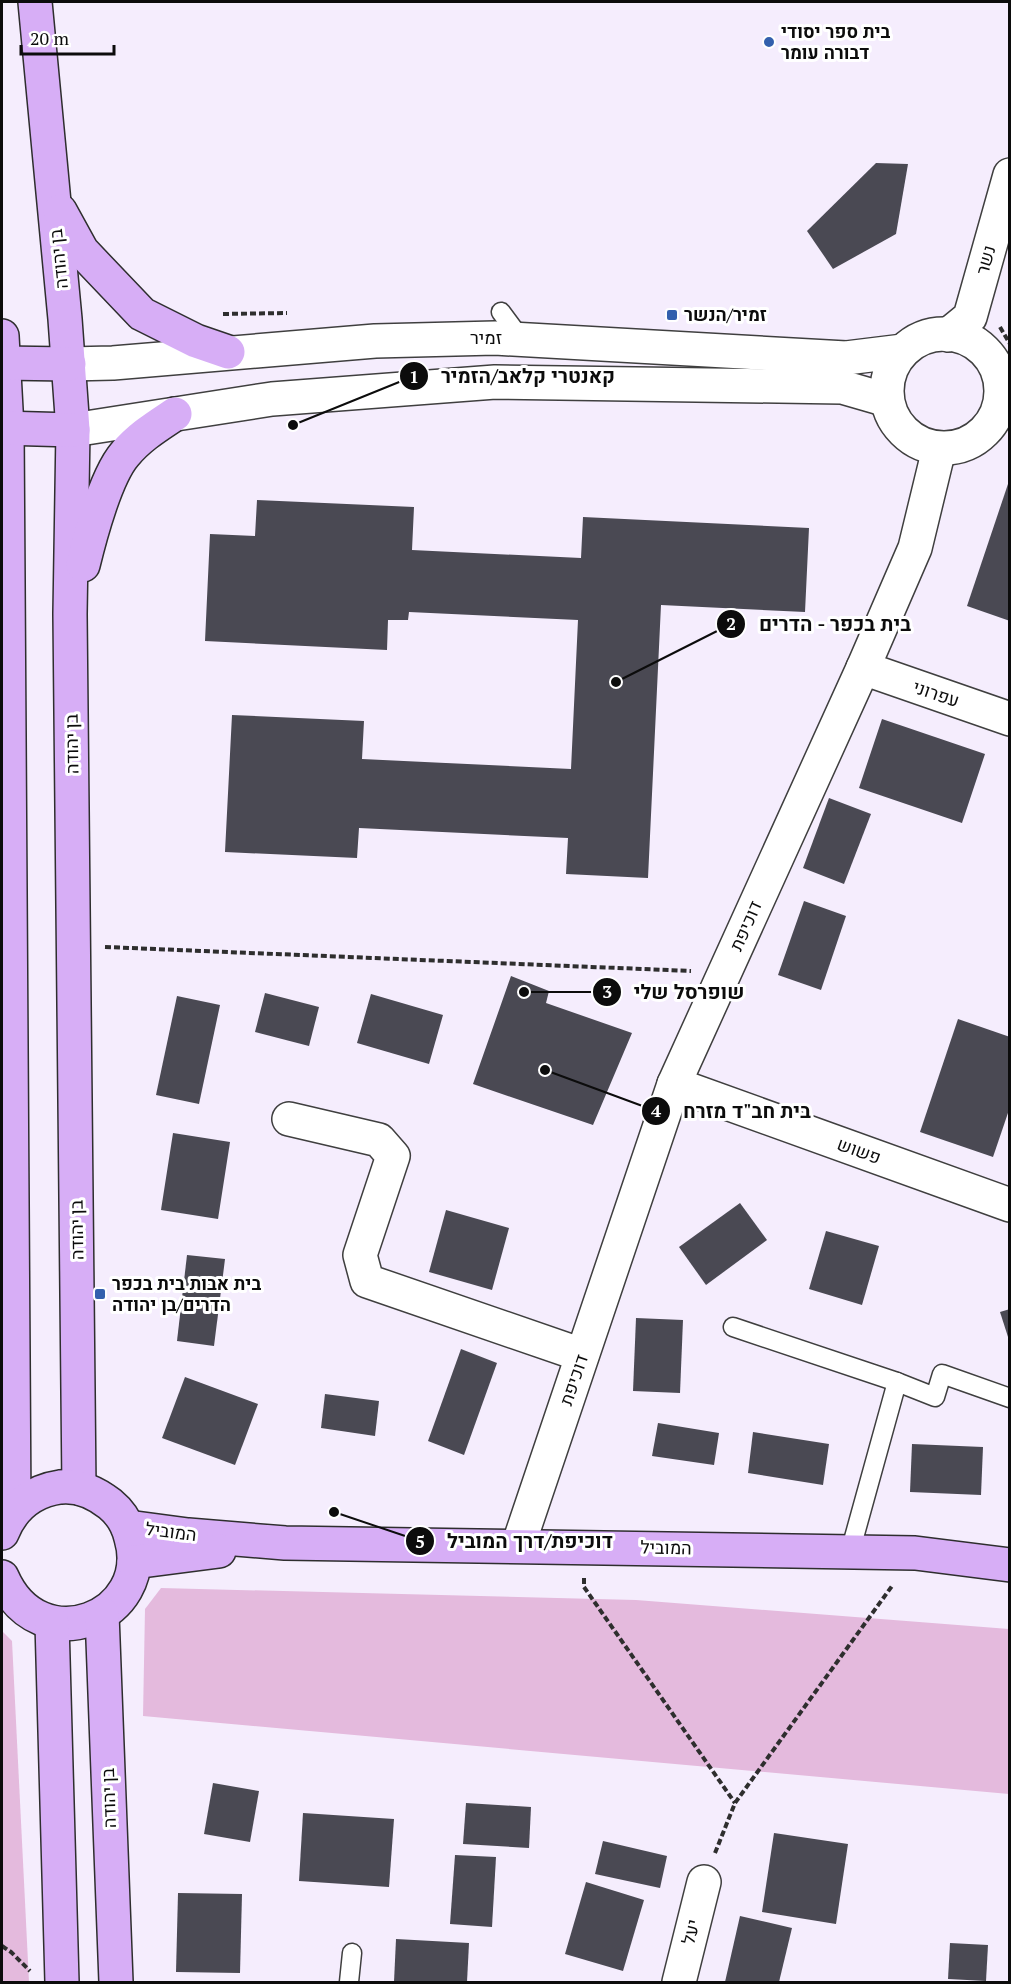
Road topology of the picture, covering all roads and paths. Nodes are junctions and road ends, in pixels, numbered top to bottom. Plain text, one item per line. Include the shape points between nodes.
1 (35, 2) edge
2 (1010, 175) edge
3 (52, 194) junction
4 (1010, 243) edge
5 (501, 312) dead end
6 (948, 335) junction
7 (521, 339) junction
8 (903, 351) junction
9 (228, 352) junction
10 (2, 354) edge
11 (69, 364) junction
12 (999, 376) edge
13 (887, 400) junction
14 (175, 414) junction
15 (4, 428) edge
16 (73, 430) junction
17 (996, 432) edge
18 (939, 448) junction
19 (4, 529) edge
20 (70, 614) junction
21 (863, 668) junction
22 (1010, 719) edge
23 (74, 946) junction
24 (725, 972) junction
25 (674, 1084) junction
26 (289, 1119) dead end
27 (1010, 1205) edge
28 (733, 1326) dead end
29 (582, 1355) junction
30 (897, 1382) junction
31 (1010, 1398) edge
32 (79, 1488) junction
33 (8, 1522) edge
34 (128, 1527) junction
35 (285, 1543) junction
36 (518, 1546) junction
37 (586, 1547) junction
38 (850, 1552) junction
39 (915, 1553) junction
40 (134, 1562) junction
41 (1010, 1565) edge
42 (2, 1578) edge
43 (102, 1614) junction
44 (52, 1623) junction
45 (735, 1803) junction
46 (704, 1882) joint
47 (2, 1946) edge
48 (352, 1953) dead end
49 (46, 1977) edge
50 (116, 1983) edge
51 (350, 1983) edge
52 (679, 1983) edge

1 - 3 street, בן יהודה
2 - 6 street, נשר via 970,317
3 - 9 street via 82,251 142,314
3 - 11 street, בן יהודה
4 - 12 street, נשר via 988,321
5 - 7 lane
6 - 8 street via 919,340
6 - 12 street via 974,343
7 - 8 street, זמיר via 846,358
7 - 9 street, זמיר via 375,341
8 - 13 street via 893,365
9 - 11 street, זמיר
10 - 11 street
10 - 15 street
11 - 16 street, בן יהודה
12 - 17 street via 998,409 989,426
13 - 14 street via 842,387 495,382 272,399
13 - 18 street via 893,418 905,433 921,444
14 - 16 street
14 - 20 street via 145,433 123,456 107,488
15 - 16 street
15 - 19 street
16 - 20 street, בן יהודה
17 - 18 street via 958,447
18 - 21 street, דוכיפת via 915,548
19 - 33 street
20 - 23 street, בן יהודה
21 - 22 street, עפרוני
21 - 24 street, דוכיפת
23 - 24 path
23 - 32 street, בן יהודה
24 - 25 street, דוכיפת
25 - 27 street, פשוש
25 - 29 street, דוכיפת
26 - 29 street via 379,1140 393,1156 360,1254 367,1281
28 - 30 lane
29 - 36 street, דוכיפת
30 - 31 lane via 935,1396 942,1374
30 - 38 lane
32 - 33 street via 61,1487 27,1499
32 - 34 street via 116,1509
34 - 35 street, המוביל
34 - 40 street
35 - 36 street, המוביל
35 - 40 street, המוביל
36 - 37 street, המוביל
37 - 38 street, המוביל
37 - 45 path via 584,1587
38 - 39 street, המוביל
39 - 41 street, המוביל
39 - 45 path
40 - 43 street via 129,1582 118,1600
42 - 44 street via 13,1599 30,1614
43 - 44 street via 87,1621
43 - 50 street, בן יהודה
44 - 49 street
45 - 46 path
46 - 52 street, יעל
47 - 49 path
48 - 51 lane

